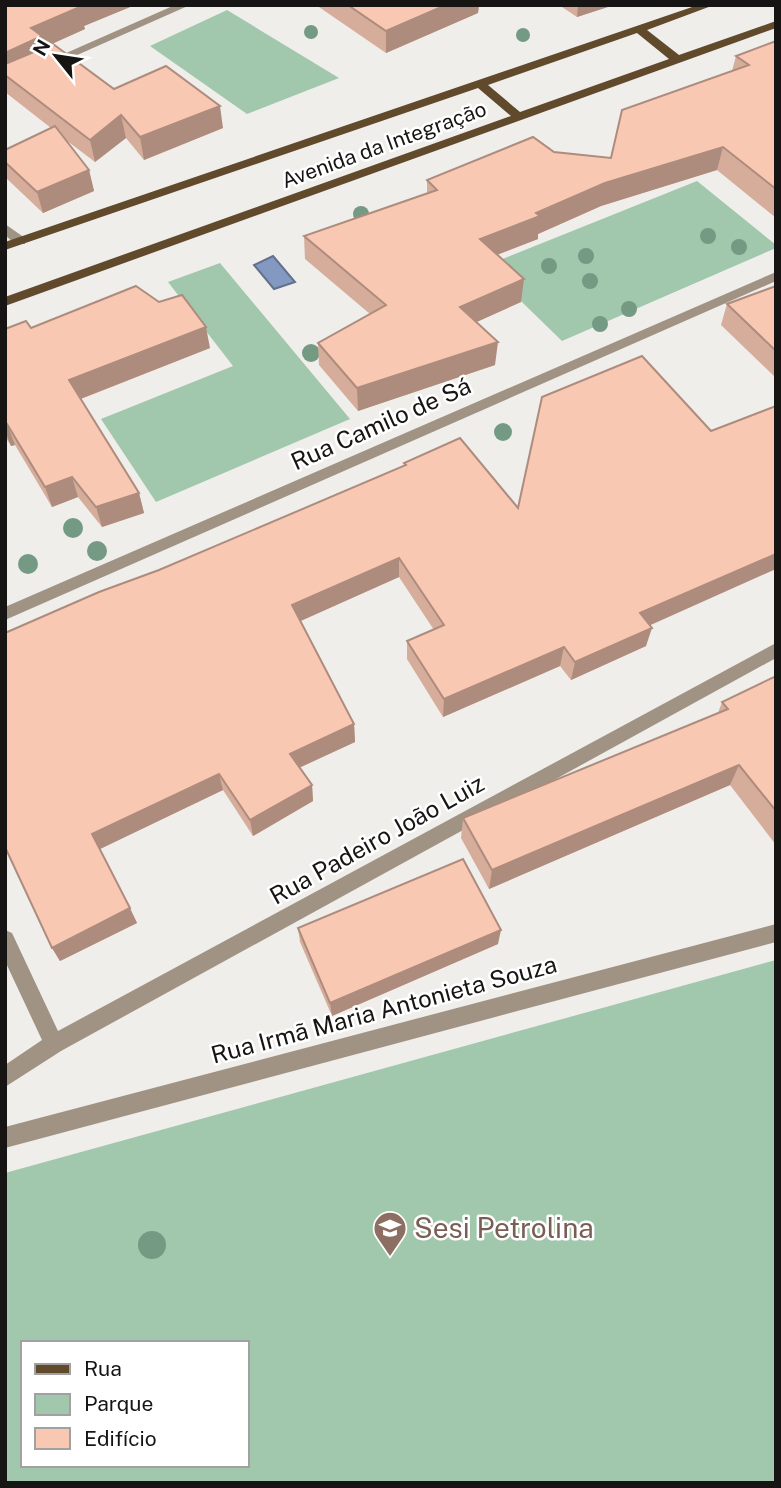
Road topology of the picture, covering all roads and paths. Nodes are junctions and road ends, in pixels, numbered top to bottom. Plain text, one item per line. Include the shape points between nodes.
1 (185, 5) edge
2 (709, 5) edge
3 (776, 24) edge
4 (639, 29) junction
5 (678, 60) junction
6 (5, 83) edge
7 (481, 85) junction
8 (518, 116) junction
9 (5, 228) edge
10 (20, 241) junction
11 (5, 246) edge
12 (776, 276) edge
13 (5, 302) edge
14 (5, 614) edge
15 (776, 650) edge
16 (776, 933) edge
17 (5, 939) edge
18 (54, 1044) junction
19 (5, 1077) edge
20 (5, 1138) edge

1 - 6 street
2 - 4 main road, Avenida da Integração
3 - 5 main road, Avenida da Integração
4 - 5 main road
4 - 7 main road, Avenida da Integração
5 - 8 main road, Avenida da Integração
7 - 8 main road
7 - 10 main road, Avenida da Integração
8 - 13 main road, Avenida da Integração
9 - 10 street
10 - 11 main road, Avenida da Integração
12 - 14 street, Rua Camilo de Sá
15 - 18 street, Rua Padeiro João Luiz
16 - 20 street, Rua Irmã Maria Antonieta Souza
17 - 18 street
18 - 19 street, Rua Padeiro João Luiz

